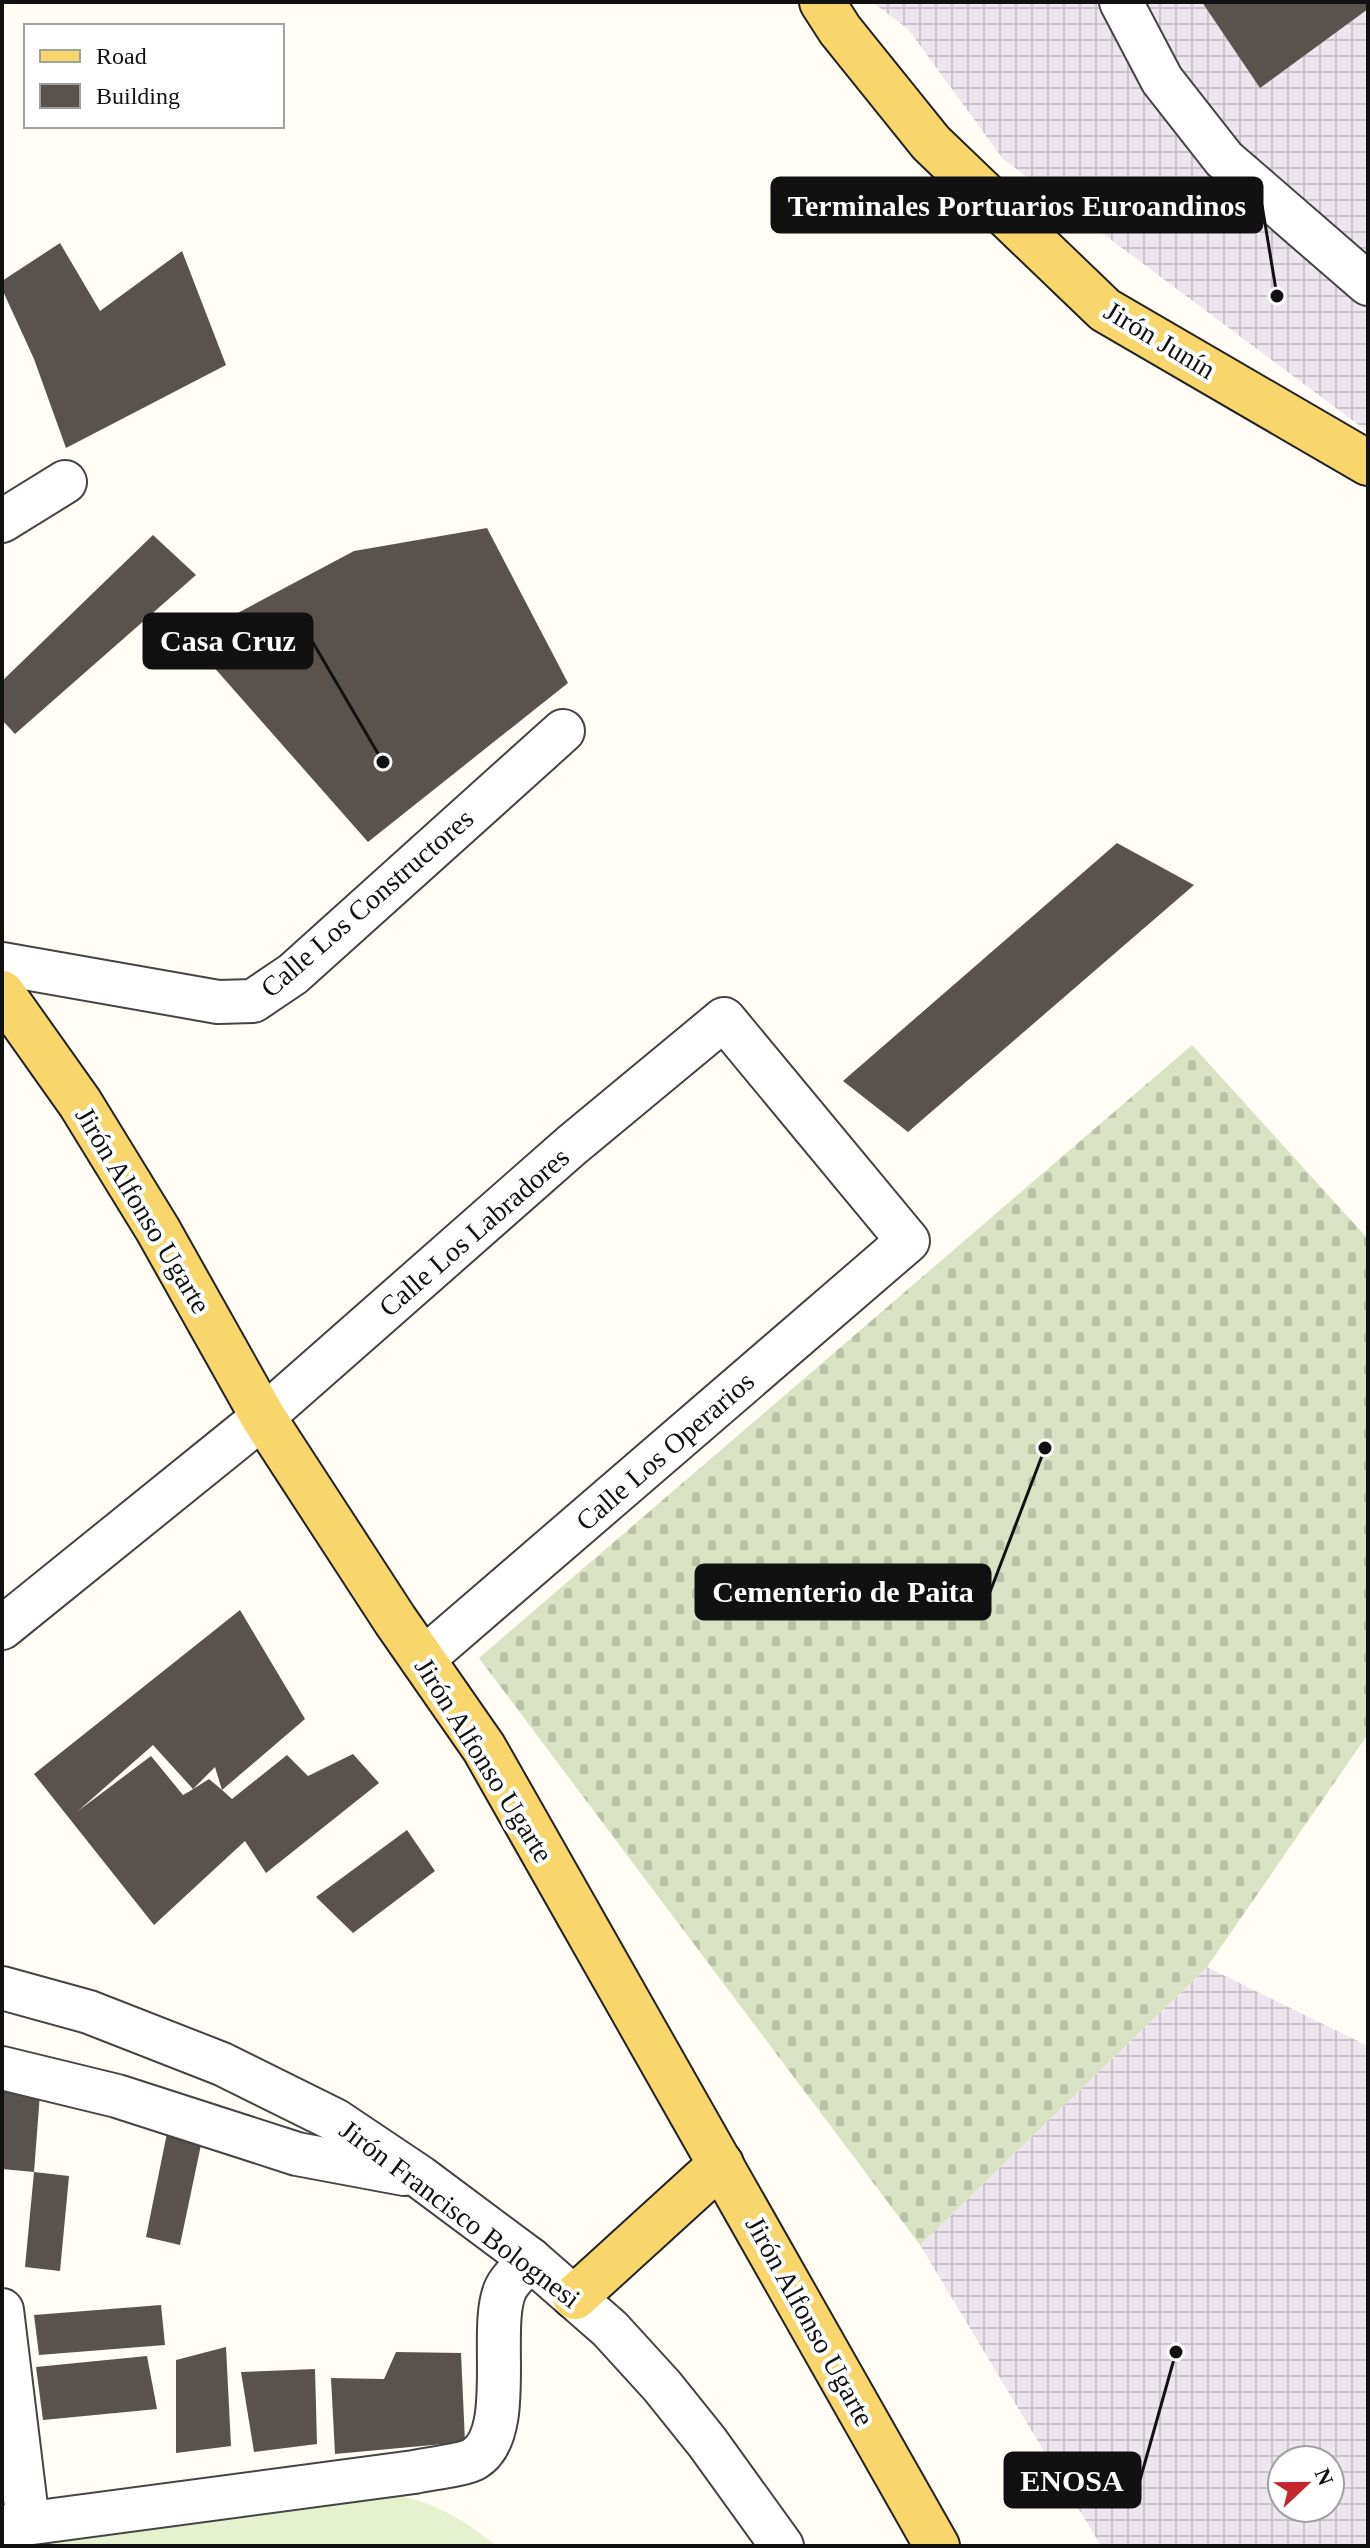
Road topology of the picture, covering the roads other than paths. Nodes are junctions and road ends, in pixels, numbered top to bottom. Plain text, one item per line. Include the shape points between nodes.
1 (822, 2) edge
2 (1121, 2) edge
3 (1368, 284) edge
4 (1368, 463) edge
5 (65, 482) dead end
6 (2, 521) edge
7 (563, 731) dead end
8 (2, 964) edge
9 (2, 993) edge
10 (908, 1241) joint
11 (263, 1417) junction
12 (2, 1628) edge
13 (422, 1660) junction
14 (2, 1988) edge
15 (2, 2068) edge
16 (721, 2164) junction
17 (420, 2177) junction
18 (530, 2259) junction
19 (575, 2297) junction
20 (2, 2310) edge
21 (15, 2525) edge
22 (782, 2546) edge
23 (937, 2546) edge

1 - 4 main road, Jirón Junín via 931,143 1105,310
2 - 3 street via 1162,80 1224,159
5 - 6 street
7 - 8 street, Calle Los Constructores via 293,974 253,1001 218,1002
9 - 11 main road, Jirón Alfonso Ugarte via 88,1115
10 - 11 street, Calle Los Labradores via 724,1019
10 - 13 street, Calle Los Operarios
11 - 12 street, Calle Los Labradores
11 - 13 main road, Jirón Alfonso Ugarte
13 - 16 main road, Jirón Alfonso Ugarte via 484,1748
14 - 17 street, Jirón Francisco Bolognesi via 89,2012 222,2064 335,2120
15 - 17 street via 117,2096 297,2154
16 - 19 main road
16 - 23 main road, Jirón Alfonso Ugarte
17 - 18 street, Jirón Francisco Bolognesi
18 - 19 street, Jirón Francisco Bolognesi
18 - 21 street via 506,2288 499,2329 501,2384 490,2443 474,2460
19 - 22 street, Jirón Francisco Bolognesi via 662,2386
20 - 21 street

